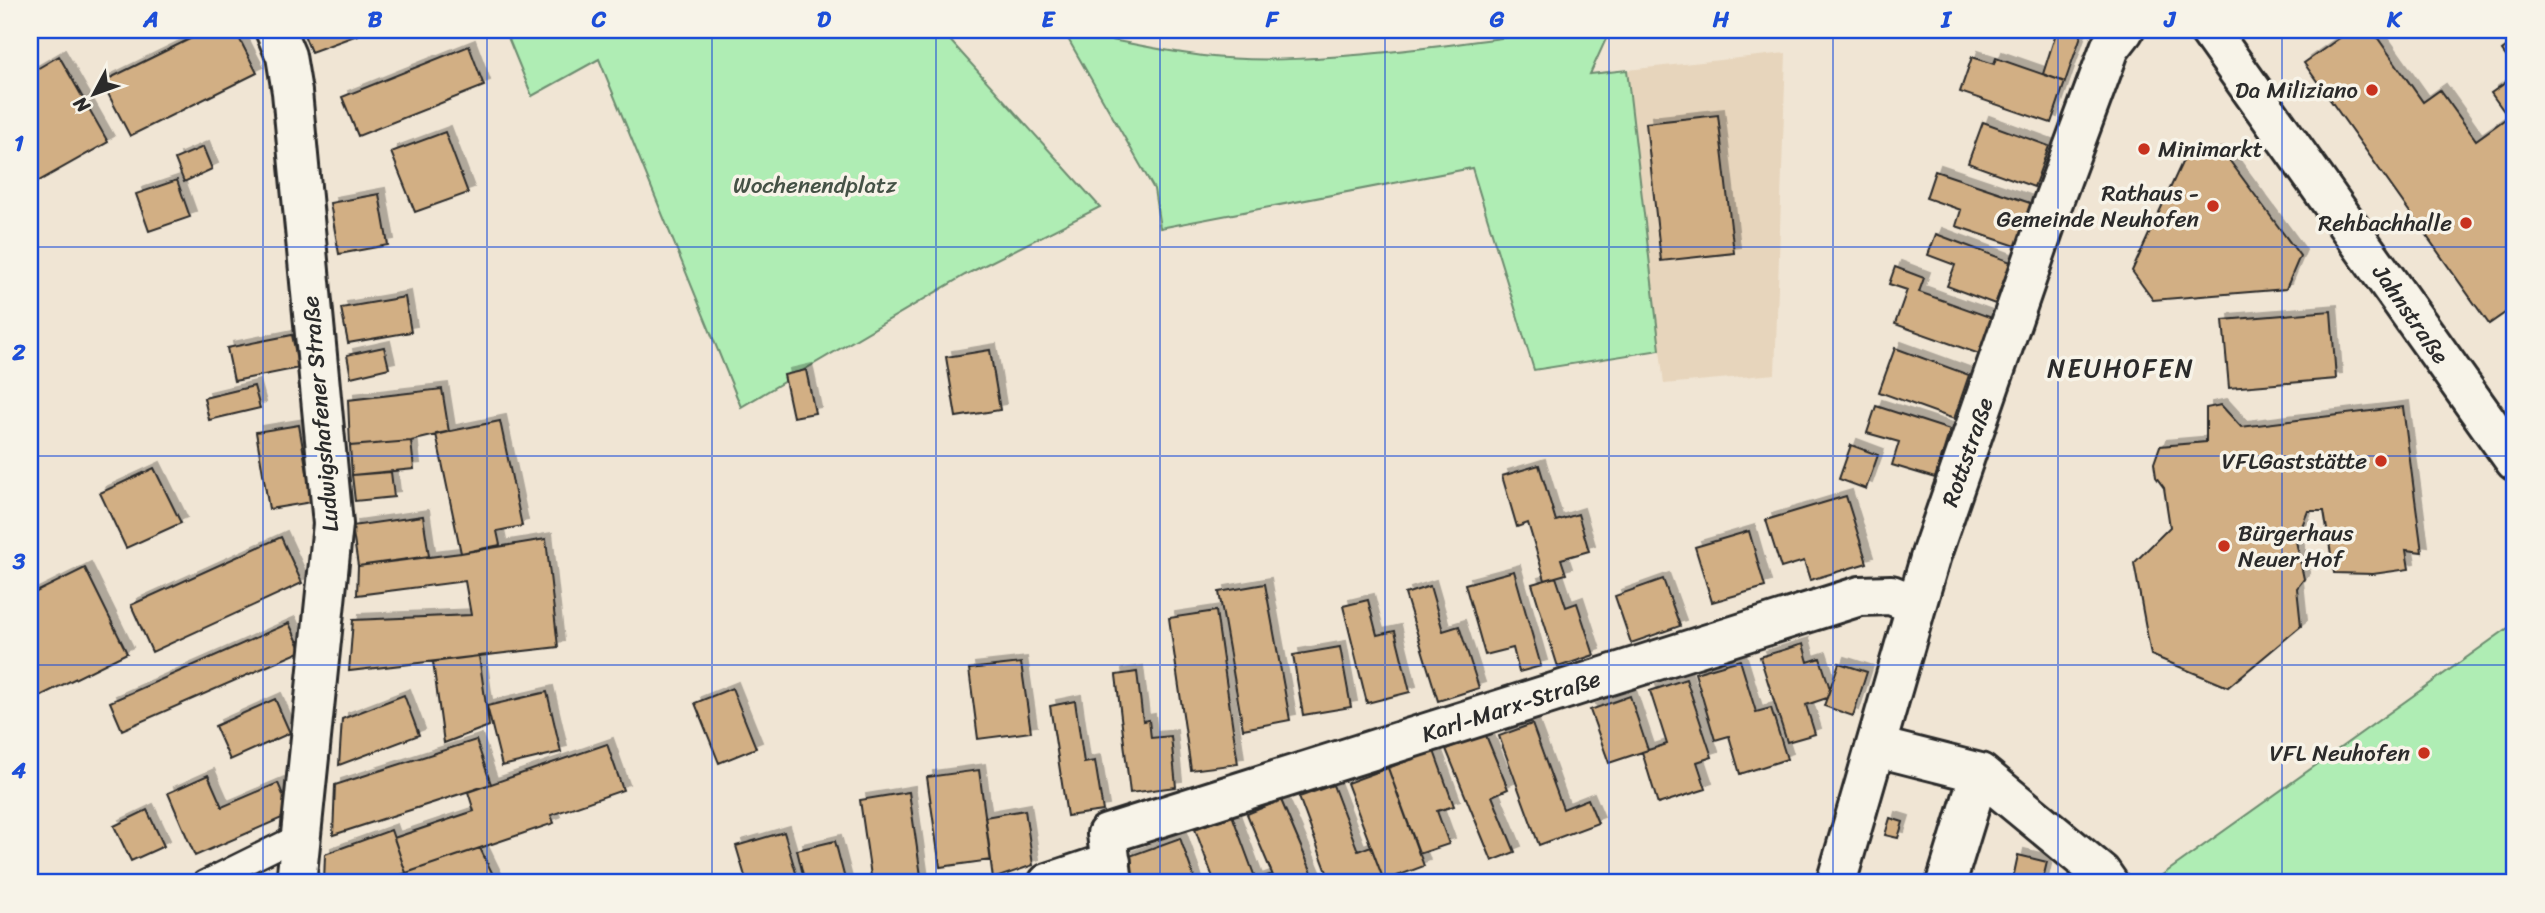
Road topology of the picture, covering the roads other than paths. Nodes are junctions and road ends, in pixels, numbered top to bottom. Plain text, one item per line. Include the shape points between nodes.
1 (2124, 30) edge
2 (2209, 30) edge
3 (284, 56) edge
4 (2515, 461) edge
5 (1916, 605) junction
6 (1877, 747) junction
7 (1980, 773) junction
8 (301, 835) junction
9 (1110, 860) edge
10 (204, 883) edge
11 (296, 883) edge
12 (1048, 883) edge
13 (1836, 883) edge
14 (1945, 883) edge
15 (2108, 883) edge

1 - 5 street, Rottstraße via 2110,48 2053,202
2 - 4 street, Jahnstraße
3 - 8 street, Ludwigshafener Straße via 332,524
5 - 6 street, Rottstraße
5 - 9 street, Karl-Marx-Straße via 1891,595 1860,596
6 - 7 street
6 - 13 street, Rottstraße
7 - 14 street
7 - 15 street
8 - 10 lane
8 - 11 street, Ludwigshafener Straße
9 - 12 street, Karl-Marx-Straße

